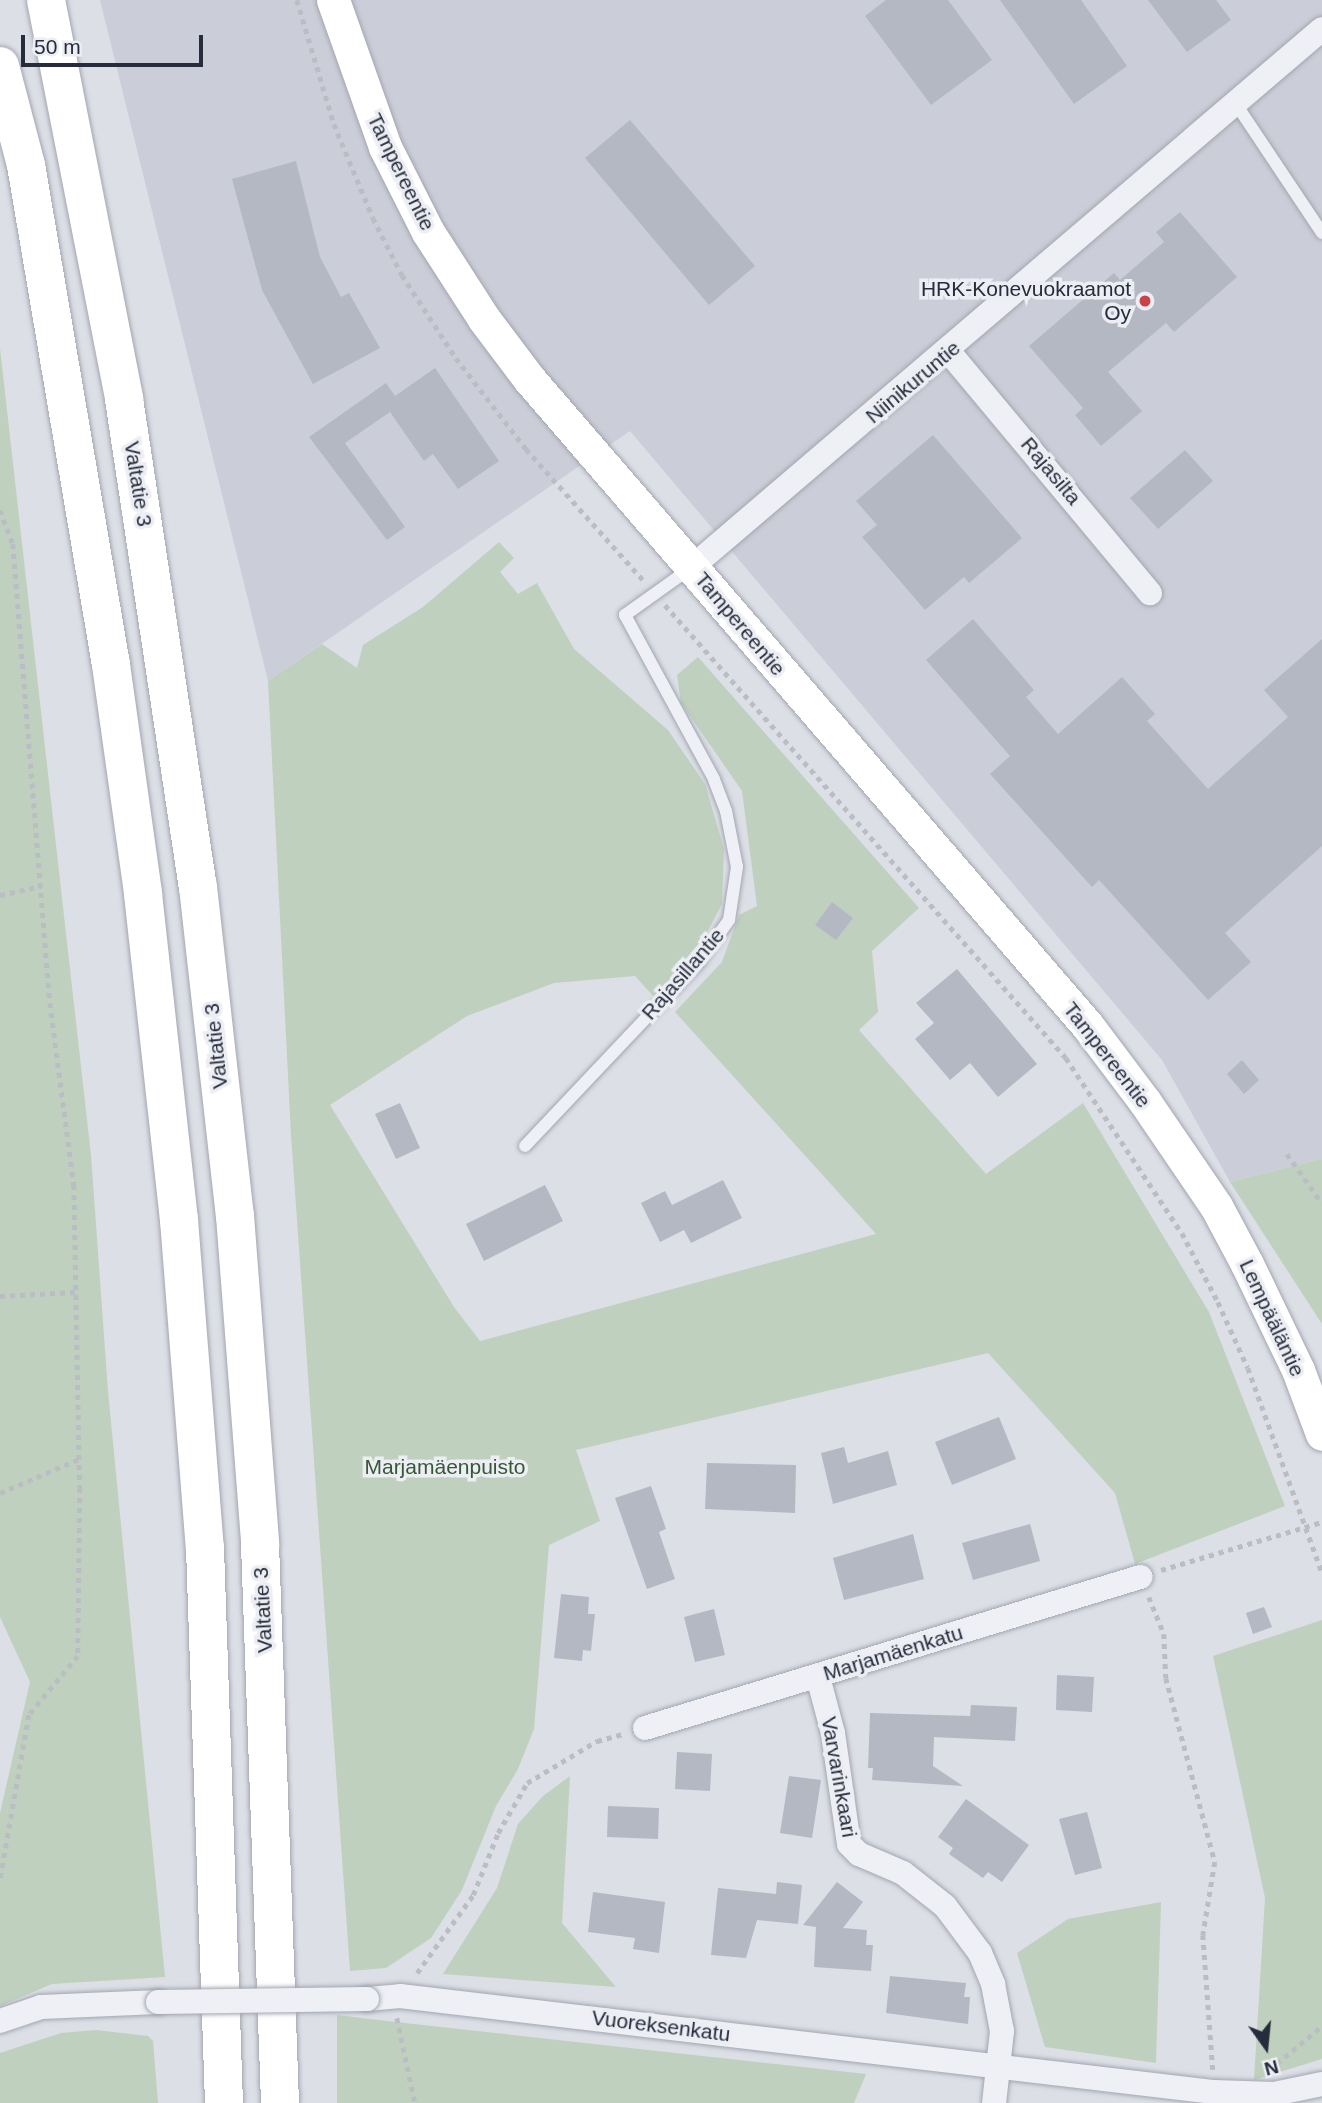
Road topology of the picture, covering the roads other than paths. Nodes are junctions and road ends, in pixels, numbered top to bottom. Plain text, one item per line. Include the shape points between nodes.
1 (46, 0) edge
2 (333, 0) edge
3 (1322, 29) edge
4 (0, 66) edge
5 (1236, 104) junction
6 (1322, 233) edge
7 (949, 352) junction
8 (692, 567) junction
9 (1150, 593) dead end
10 (525, 1146) dead end
11 (1216, 1206) joint
12 (1322, 1434) edge
13 (1140, 1577) road end
14 (818, 1676) junction
15 (645, 1728) road end
16 (0, 2021) edge
17 (1001, 2066) junction
18 (1322, 2084) edge
19 (1285, 2097) edge
20 (224, 2103) edge
21 (280, 2103) edge
22 (995, 2103) edge

1 - 21 highway, Valtatie 3 via 124,398 200,901 234,1216 261,1544
2 - 8 main road, Tampereentie via 385,147 428,232 530,380
3 - 5 street, Niinikuruntie
4 - 20 highway via 26,165 111,665 143,894 176,1193 205,1548
5 - 6 lane
5 - 7 street, Niinikuruntie
7 - 8 street, Niinikuruntie
7 - 9 street, Rajasilta
8 - 10 lane, Rajasillantie via 625,615 714,779 726,811 737,867 729,920 699,962
8 - 11 main road, Tampereentie via 1087,1025
11 - 12 main road, Lempääläntie via 1269,1307
13 - 14 street, Marjamäenkatu
14 - 15 street, Marjamäenkatu
14 - 17 street, Varvarinkaari via 833,1733 849,1844 926,1889 964,1928 980,1953 1000,2008
16 - 17 street, Vuoreksenkatu, bridge via 41,2007 367,1998 398,2005
17 - 19 street, Vuoreksenkatu
17 - 22 street, Varvarinkaari
18 - 19 street, Vuoreksenkatu

